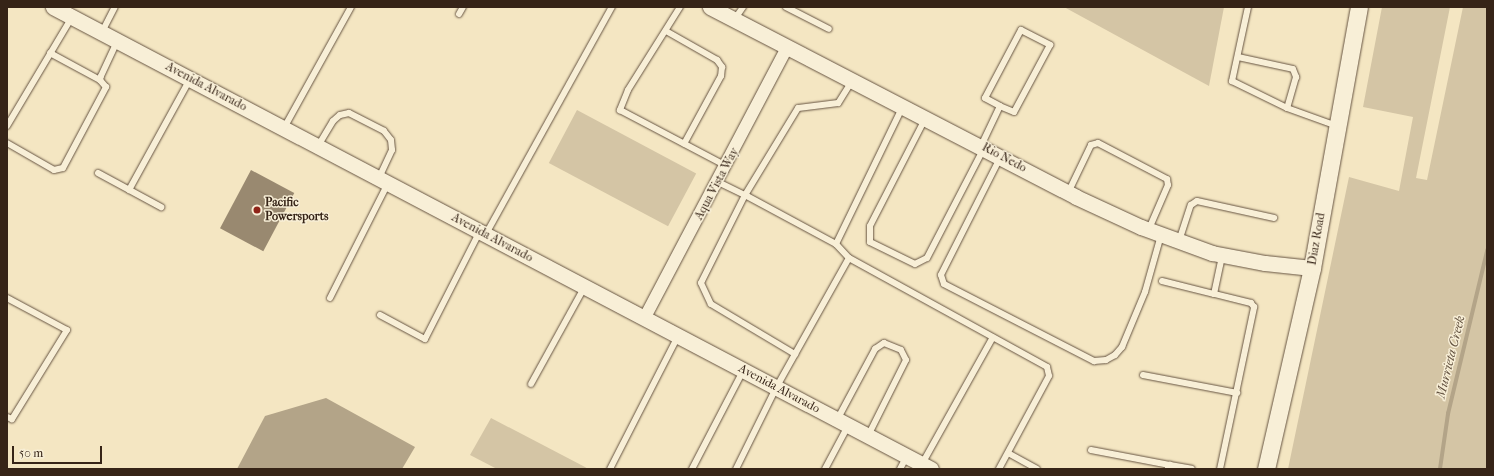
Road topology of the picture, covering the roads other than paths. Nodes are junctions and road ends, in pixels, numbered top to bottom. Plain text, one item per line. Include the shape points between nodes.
1 (54, 7) edge
2 (115, 7) edge
3 (351, 7) edge
4 (463, 7) edge
5 (612, 7) edge
6 (680, 7) edge
7 (712, 7) edge
8 (743, 7) edge
9 (786, 7) edge
10 (1248, 7) edge
11 (1359, 7) edge
12 (459, 14) dead end
13 (72, 17) junction
14 (734, 20) junction
15 (829, 29) dead end
16 (666, 31) junction
17 (102, 32) junction
18 (117, 41) junction
19 (787, 48) junction
20 (50, 53) junction
21 (1238, 57) junction
22 (190, 79) junction
23 (100, 80) junction
24 (852, 80) junction
25 (903, 106) junction
26 (1000, 106) junction
27 (1287, 108) junction
28 (926, 117) junction
29 (7, 126) edge
30 (1337, 126) junction
31 (284, 128) junction
32 (7, 142) edge
33 (684, 144) junction
34 (318, 146) junction
35 (983, 147) junction
36 (1001, 157) junction
37 (726, 166) junction
38 (98, 173) dead end
39 (384, 180) junction
40 (718, 182) junction
41 (129, 190) junction
42 (1068, 193) junction
43 (745, 195) junction
44 (161, 207) dead end
45 (1274, 218) dead end
46 (483, 233) junction
47 (1155, 233) junction
48 (1179, 241) junction
49 (836, 244) junction
50 (1222, 254) junction
51 (849, 258) junction
52 (1312, 268) junction
53 (1162, 281) dead end
54 (585, 286) junction
55 (1214, 294) junction
56 (7, 298) edge
57 (330, 298) dead end
58 (380, 315) dead end
59 (644, 319) junction
60 (678, 336) junction
61 (993, 337) junction
62 (795, 354) junction
63 (743, 371) junction
64 (1143, 375) dead end
65 (530, 384) dead end
66 (776, 388) junction
67 (1237, 393) junction
68 (7, 417) edge
69 (843, 423) junction
70 (868, 436) junction
71 (1091, 450) dead end
72 (1008, 453) junction
73 (903, 463) edge
74 (927, 467) edge
75 (1169, 467) edge
76 (610, 469) edge
77 (692, 469) edge
78 (736, 469) edge
79 (825, 469) edge
80 (999, 469) edge
81 (1037, 469) edge
82 (1192, 469) edge
83 (1220, 469) edge
84 (1266, 469) edge

1 - 13 street, Avenida Alvarado
2 - 17 lane
3 - 31 lane
4 - 12 lane
5 - 46 lane
6 - 16 lane
7 - 14 street, Rio Nedo
8 - 14 lane
9 - 15 lane
10 - 21 lane
11 - 30 main road, Diaz Road
13 - 17 street, Avenida Alvarado
13 - 20 lane
14 - 19 street, Rio Nedo
16 - 33 lane via 717,60 722,68 721,76
16 - 33 lane via 628,90 620,110
17 - 18 street, Avenida Alvarado
18 - 22 street, Avenida Alvarado
18 - 23 lane
19 - 24 street, Rio Nedo
19 - 37 street, Aqua Vista Way
20 - 23 lane
20 - 29 lane
21 - 27 lane via 1232,81
21 - 27 lane via 1293,69 1296,77
22 - 31 street, Avenida Alvarado
22 - 41 lane
23 - 32 lane via 106,87 63,168 54,170
24 - 25 street, Rio Nedo
24 - 43 lane via 838,103 798,108
25 - 28 street, Rio Nedo
25 - 49 lane
26 - 26 lane via 985,98 1021,30 1050,46 1014,112
26 - 35 lane
27 - 30 lane
28 - 35 street, Rio Nedo
28 - 35 lane via 870,226 870,242 915,264 927,258
30 - 52 main road, Diaz Road
31 - 34 street, Avenida Alvarado
33 - 37 lane
34 - 39 street, Avenida Alvarado
34 - 39 lane via 333,121 340,115 349,113 384,131 391,140 392,150
35 - 36 street, Rio Nedo
36 - 42 street, Rio Nedo
36 - 47 lane via 940,275 944,284 1094,361 1106,360 1116,355 1122,347 1145,292
37 - 40 street, Aqua Vista Way
38 - 41 lane
39 - 46 street, Avenida Alvarado
39 - 57 lane
40 - 43 lane
40 - 59 street, Aqua Vista Way
41 - 44 lane
42 - 47 street, Rio Nedo
42 - 47 lane via 1091,145 1098,143 1167,179 1168,185
43 - 49 lane
43 - 62 lane via 701,283 710,304
45 - 48 lane via 1197,201 1191,205
46 - 54 street, Avenida Alvarado
46 - 58 lane via 424,339
47 - 48 street, Rio Nedo
48 - 50 street, Rio Nedo
49 - 51 lane
50 - 52 street, Rio Nedo
50 - 55 lane
51 - 61 lane
51 - 62 lane
52 - 84 main road, Diaz Road
53 - 55 lane
54 - 59 street, Avenida Alvarado
54 - 65 lane
55 - 67 lane via 1251,303 1254,307
56 - 68 lane via 67,330 12,419
59 - 60 street, Avenida Alvarado
60 - 63 street, Avenida Alvarado
60 - 76 lane
61 - 72 lane via 1045,365 1049,376
61 - 74 lane
62 - 66 lane
63 - 66 street, Avenida Alvarado
63 - 77 lane
64 - 67 lane
66 - 69 street, Avenida Alvarado
66 - 78 lane
67 - 83 lane
69 - 70 street, Avenida Alvarado
69 - 70 lane via 875,349 884,343 901,350 905,353 906,360
69 - 79 lane
70 - 73 street, Avenida Alvarado
71 - 75 lane
72 - 80 lane
72 - 81 lane
73 - 74 street, Avenida Alvarado
75 - 82 lane

